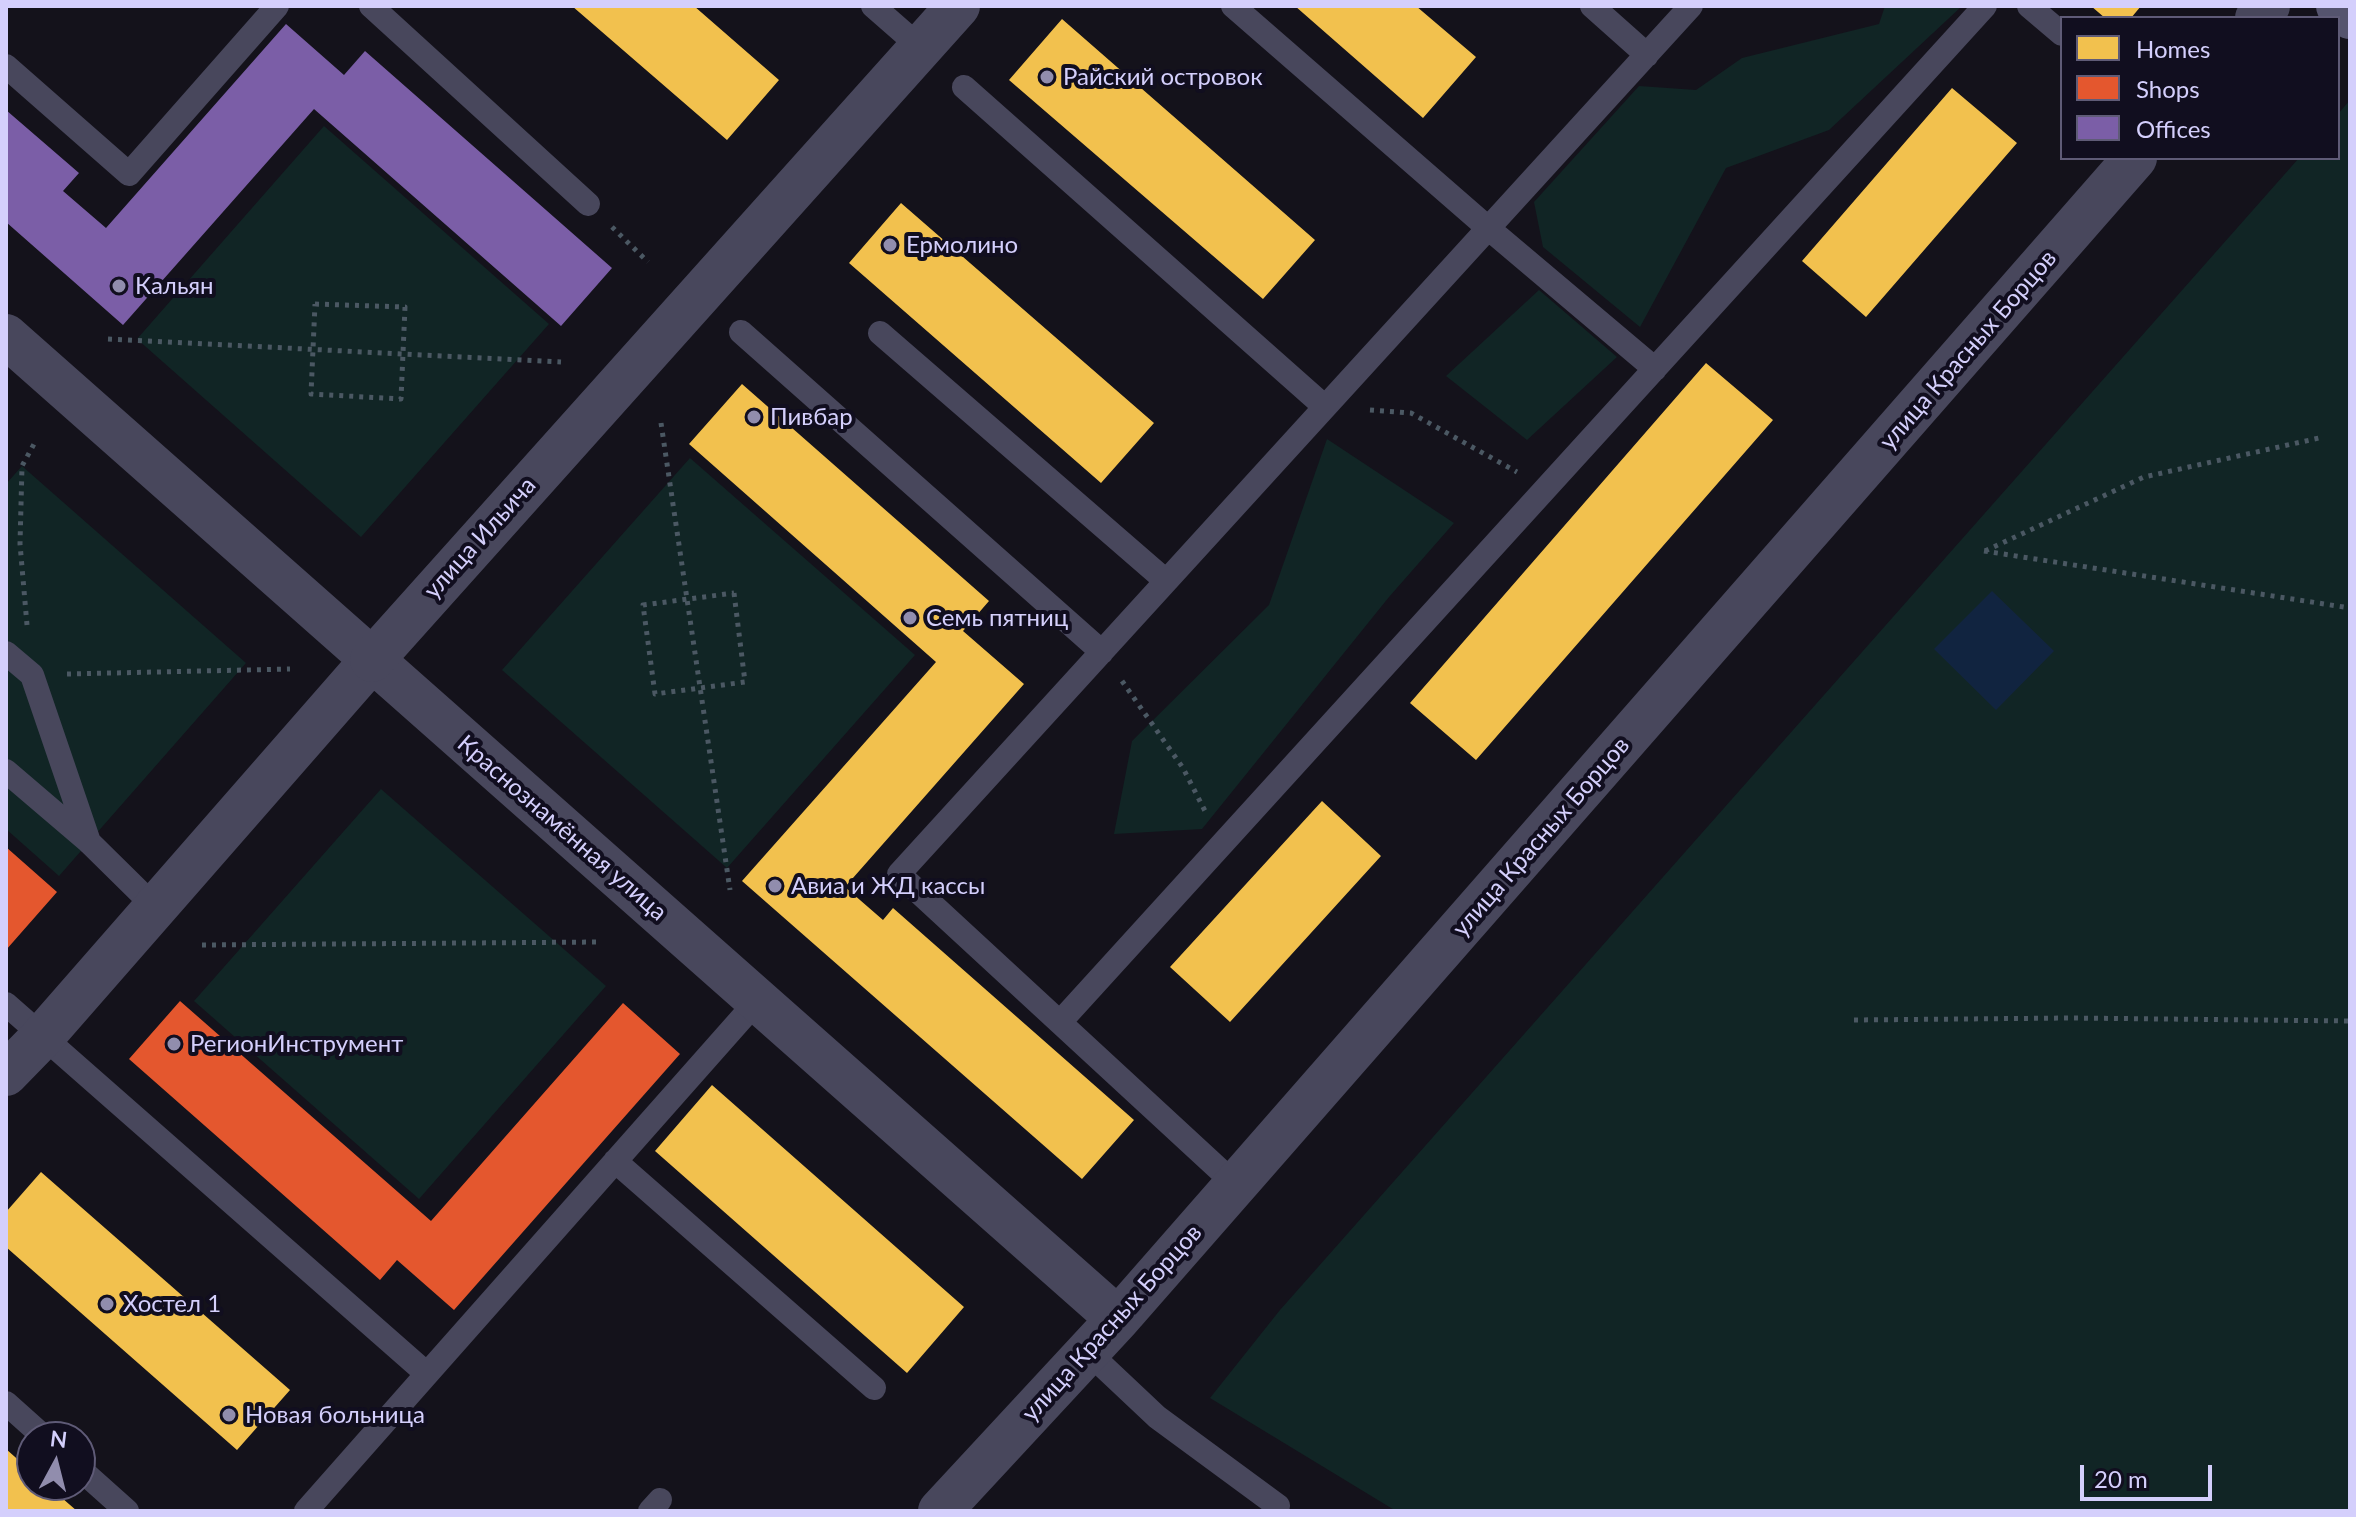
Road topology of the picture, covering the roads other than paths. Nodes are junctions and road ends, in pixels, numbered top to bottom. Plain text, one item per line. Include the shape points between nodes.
1 (277, 6) edge
2 (371, 6) edge
3 (873, 6) edge
4 (958, 6) edge
5 (1233, 6) edge
6 (1592, 6) edge
7 (1691, 6) edge
8 (1985, 6) edge
9 (2029, 6) edge
10 (2338, 6) edge
11 (2350, 17) edge
12 (2060, 32) edge
13 (921, 48) junction
14 (1647, 55) junction
15 (6, 66) edge
16 (964, 87) dead end
17 (2133, 160) edge
18 (588, 204) road end
19 (1488, 228) junction
20 (741, 332) dead end
21 (880, 333) dead end
22 (6, 336) edge
23 (1655, 369) junction
24 (1325, 407) junction
25 (1166, 581) junction
26 (1102, 652) junction
27 (6, 653) edge
28 (372, 660) junction
29 (6, 771) edge
30 (89, 842) junction
31 (156, 908) junction
32 (758, 1000) junction
33 (6, 1004) edge
34 (1061, 1021) junction
35 (43, 1036) junction
36 (6, 1074) edge
37 (615, 1161) junction
38 (1236, 1185) junction
39 (1118, 1319) junction
40 (1088, 1352) junction
41 (427, 1374) junction
42 (874, 1388) dead end
43 (6, 1403) edge
44 (26, 1421) edge
45 (96, 1483) edge
46 (1278, 1506) dead end
47 (127, 1511) edge
48 (306, 1511) edge
49 (940, 1511) edge

1 - 15 lane via 129,174
2 - 18 lane
3 - 13 lane
4 - 13 street, улица Ильича
5 - 19 lane
6 - 14 lane
7 - 14 lane
8 - 23 lane
9 - 12 lane
10 - 11 main road
13 - 28 street, улица Ильича
14 - 19 lane
16 - 24 lane
17 - 38 street, улица Красных Борцов
19 - 23 lane
19 - 24 lane
20 - 26 lane
21 - 25 lane
22 - 28 street, Краснознамённая улица
23 - 34 lane
24 - 25 lane
25 - 26 lane
26 - 34 lane via 899,874
27 - 30 lane via 32,675
28 - 31 street, улица Ильича
28 - 32 street, Краснознамённая улица
29 - 30 lane
30 - 31 lane
31 - 35 street, улица Ильича
32 - 37 lane
32 - 39 street, Краснознамённая улица
33 - 35 lane
34 - 38 lane
35 - 36 street, улица Ильича
35 - 41 lane
37 - 41 lane
37 - 42 lane
38 - 39 street, улица Красных Борцов
39 - 40 street, улица Красных Борцов
40 - 46 lane via 1157,1417
40 - 49 street, улица Красных Борцов
41 - 48 lane
43 - 44 lane
45 - 47 lane

